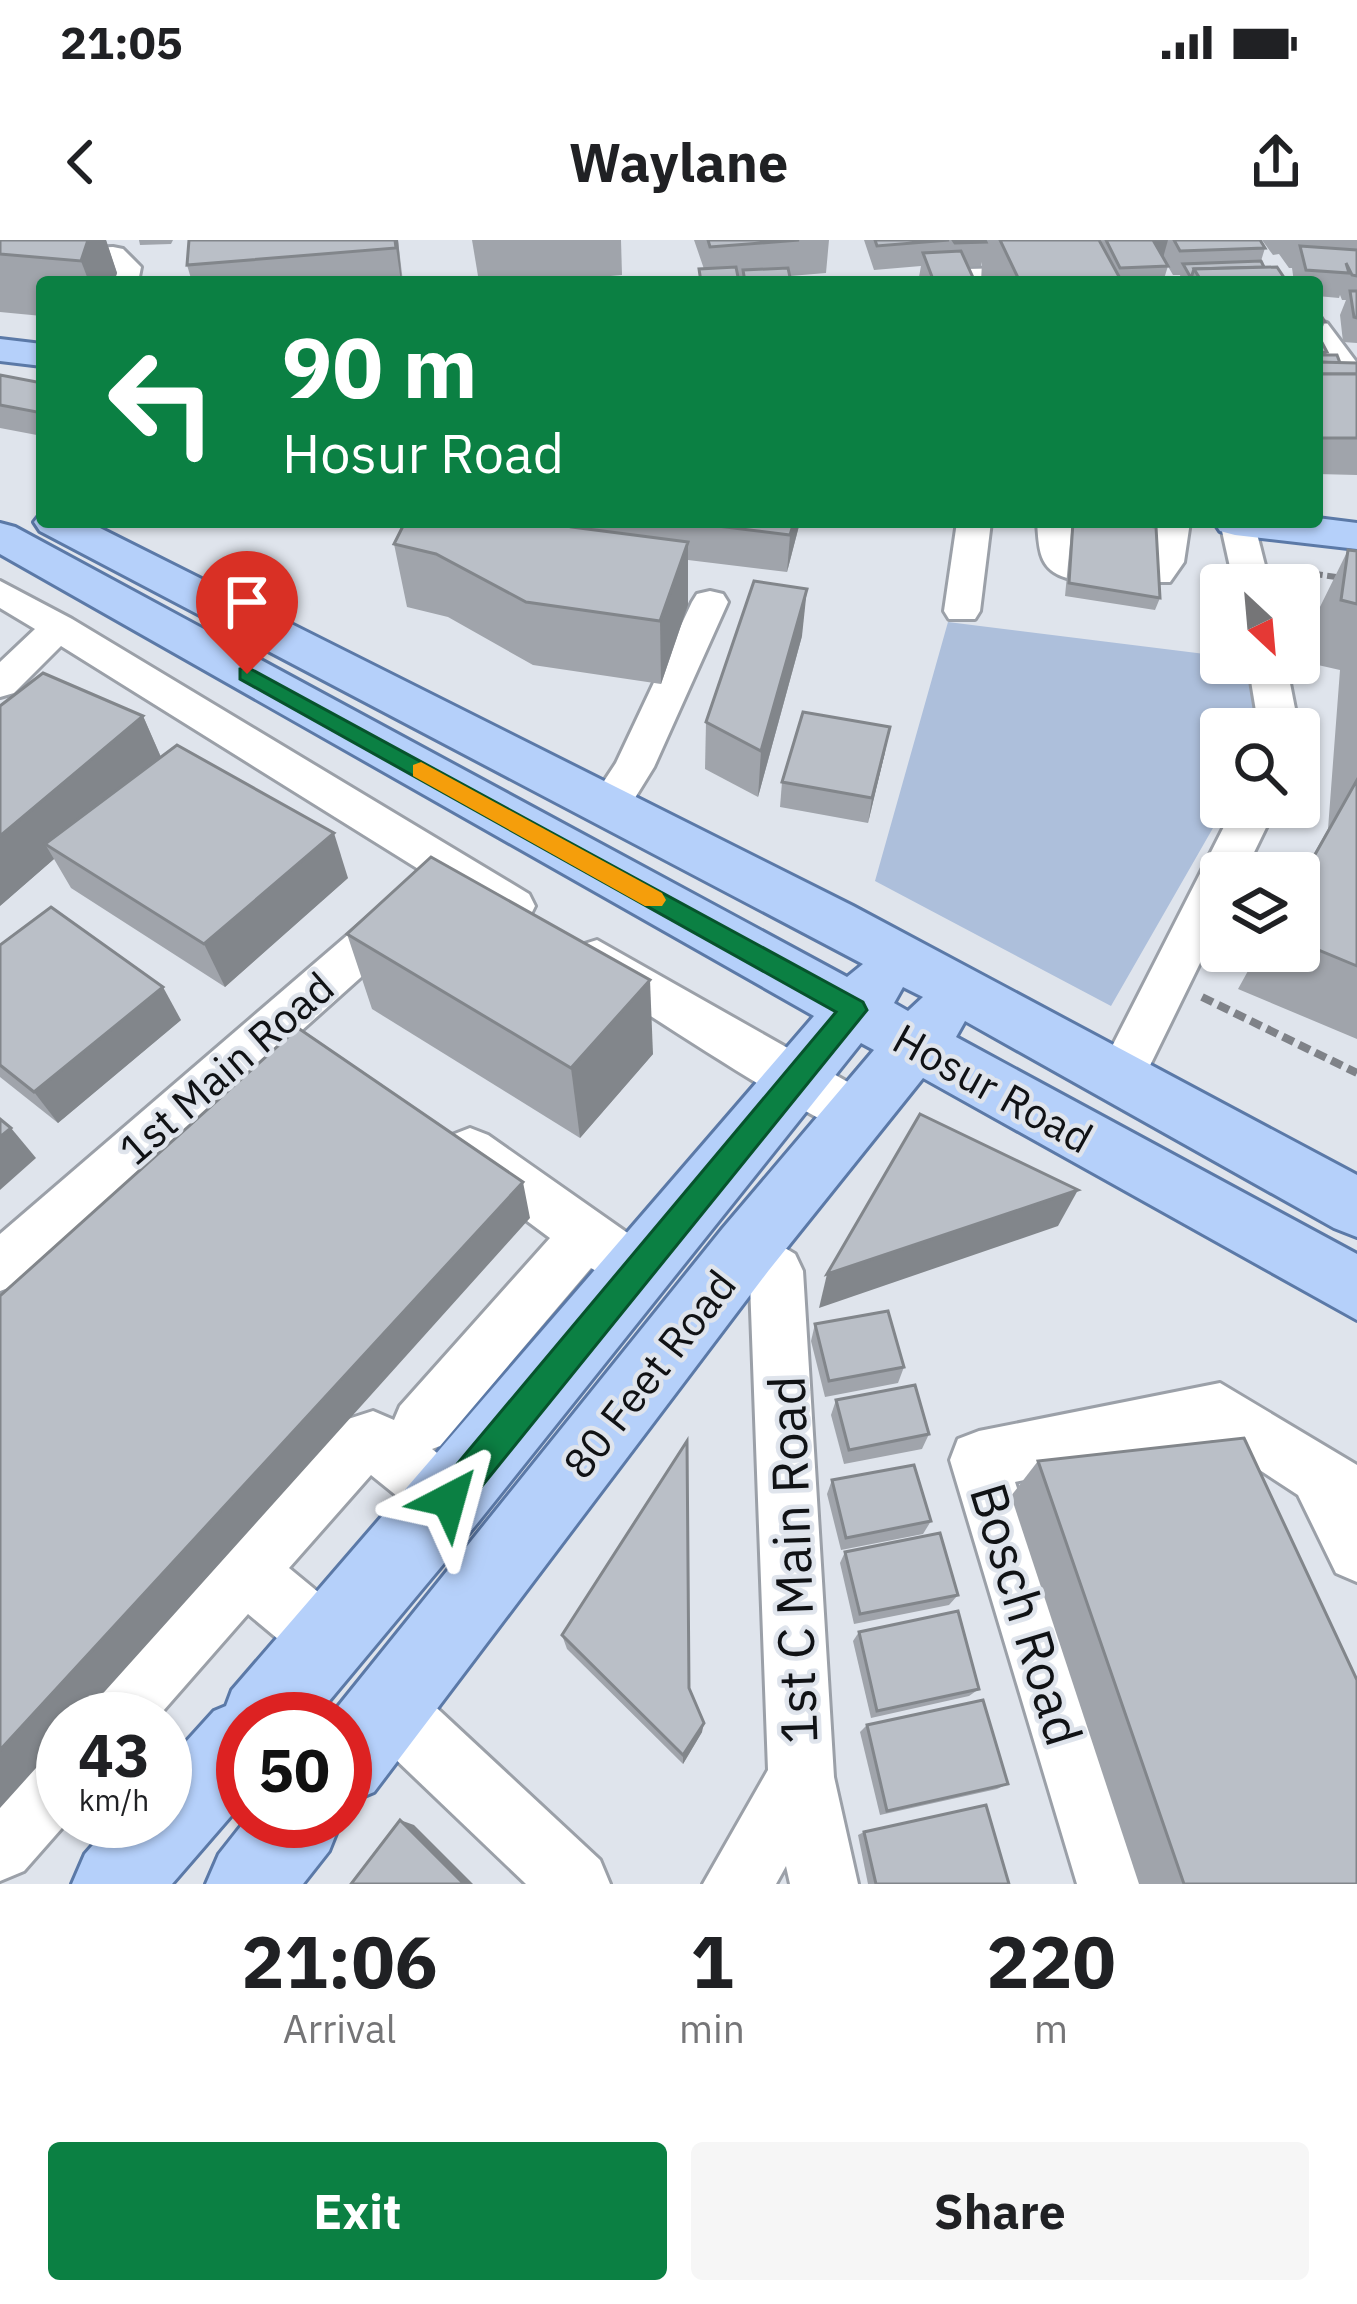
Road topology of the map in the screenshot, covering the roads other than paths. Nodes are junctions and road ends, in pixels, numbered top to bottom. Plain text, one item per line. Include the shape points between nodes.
1 (118, 259) edge
2 (0, 260) edge
3 (1005, 276) edge
4 (1081, 276) edge
5 (1324, 317) edge
6 (0, 350) edge
7 (36, 354) edge
8 (0, 370) edge
9 (36, 374) edge
10 (1357, 385) edge
11 (0, 494) edge
12 (1323, 511) edge
13 (36, 512) edge
14 (1357, 514) edge
15 (67, 528) edge
16 (973, 528) edge
17 (1055, 528) edge
18 (1172, 528) edge
19 (1238, 528) edge
20 (1288, 528) edge
21 (0, 536) edge
22 (1357, 536) edge
23 (1247, 564) edge
24 (1067, 567) edge
25 (1157, 574) edge
26 (710, 602) dead end
27 (20, 611) edge
28 (962, 611) dead end
29 (0, 684) edge
30 (610, 804) junction
31 (453, 869) junction
32 (1200, 918) edge
33 (899, 957) junction
34 (959, 991) junction
35 (854, 1010) junction
36 (914, 1045) junction
37 (318, 1047) edge
38 (1120, 1078) junction
39 (796, 1080) junction
40 (859, 1113) junction
41 (430, 1121) edge
42 (1357, 1208) edge
43 (746, 1250) junction
44 (612, 1252) junction
45 (0, 1267) edge
46 (1357, 1288) edge
47 (0, 1319) edge
48 (396, 1433) junction
49 (1338, 1488) edge
50 (449, 1500) junction
51 (1357, 1552) edge
52 (244, 1570) junction
53 (330, 1642) junction
54 (137, 1692) edge
55 (286, 1692) edge
56 (372, 1730) edge
57 (372, 1740) edge
58 (216, 1770) edge
59 (802, 1777) junction
60 (36, 1806) edge
61 (0, 1847) edge
62 (278, 1848) edge
63 (115, 1884) edge
64 (249, 1884) edge
65 (576, 1884) edge
66 (737, 1884) edge
67 (824, 1884) edge
68 (1111, 1884) edge

1 - 2 street
3 - 4 street
5 - 10 street
6 - 7 main road
8 - 9 main road
11 - 13 main road
12 - 14 main road
15 - 30 main road, Hosur Road
16 - 28 street
17 - 24 street via 1057,556
18 - 25 street
19 - 23 street
20 - 22 main road
21 - 35 main road, Hosur Road
26 - 30 street
27 - 29 street
27 - 31 street
30 - 33 main road, Hosur Road
31 - 39 street
31 - 45 street, 1st Main Road
32 - 38 street
33 - 34 main road, Hosur Road
33 - 35 main road, 80 Feet Road
34 - 36 main road, 80 Feet Road
34 - 38 main road, Hosur Road
35 - 36 main road, Hosur Road
35 - 39 main road, 80 Feet Road
36 - 40 main road, 80 Feet Road
36 - 46 main road, Hosur Road
37 - 47 street via 287,1061
38 - 42 main road, Hosur Road
39 - 40 street
39 - 44 main road, 80 Feet Road
40 - 43 main road, 80 Feet Road
41 - 44 street
43 - 56 main road, 80 Feet Road
43 - 59 street, 1st C Main Road via 776,1270
44 - 48 street
44 - 50 main road, 80 Feet Road
48 - 50 street
48 - 52 street via 358,1444
49 - 51 street
49 - 68 street, Bosch Road via 1220,1411 980,1460
50 - 53 main road, 80 Feet Road
52 - 53 street
52 - 54 street
53 - 55 main road, 80 Feet Road
57 - 65 street
58 - 63 main road
59 - 66 street
59 - 67 street, 1st C Main Road
60 - 61 street
62 - 64 main road

